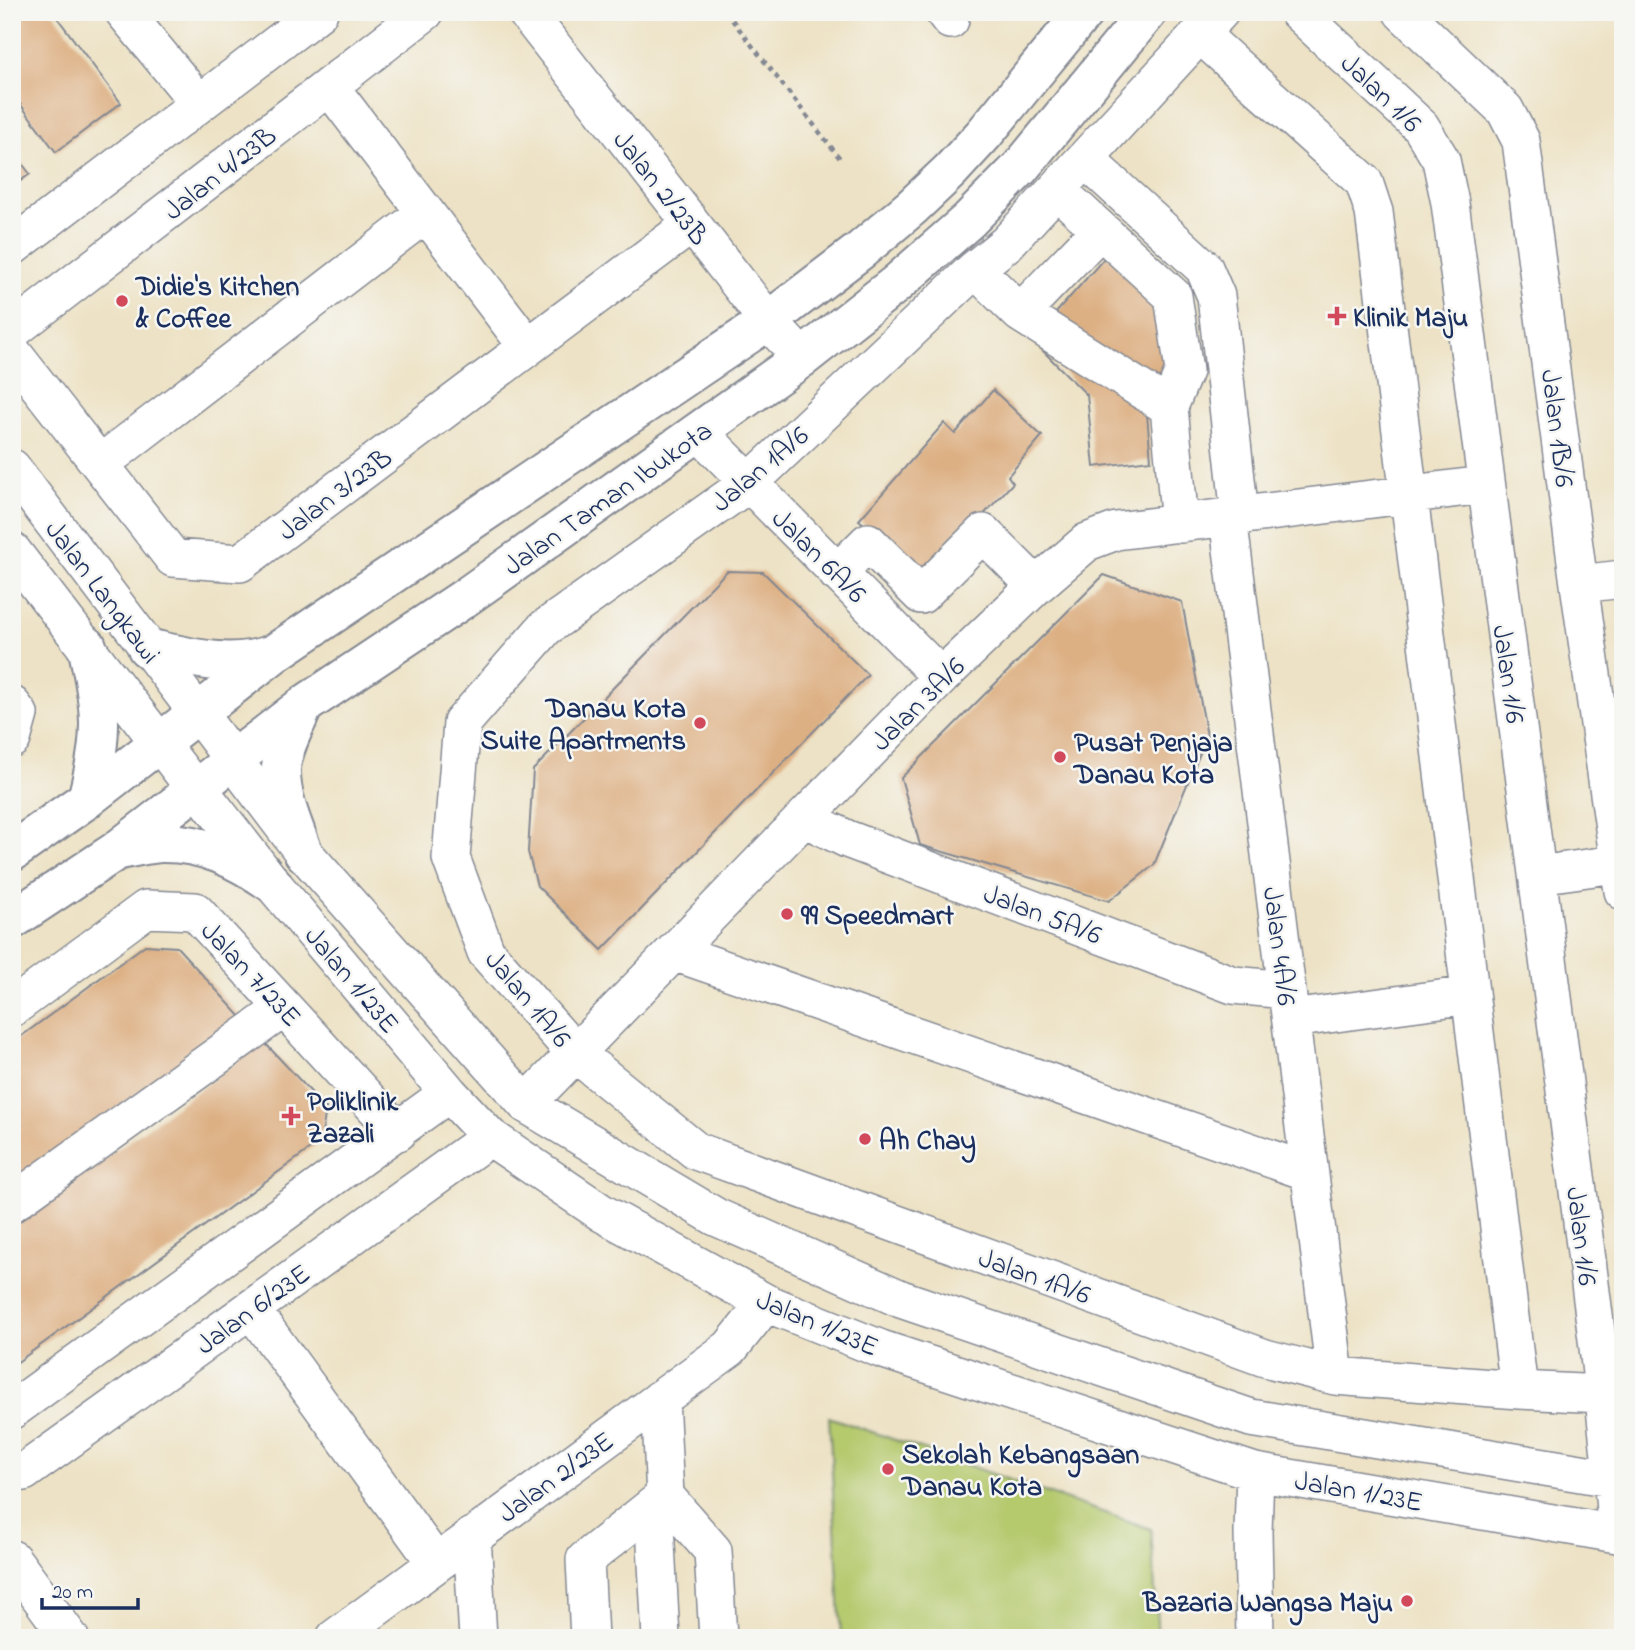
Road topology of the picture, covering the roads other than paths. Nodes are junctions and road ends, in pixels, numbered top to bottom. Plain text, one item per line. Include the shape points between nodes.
1 (124, 12) edge
2 (318, 12) edge
3 (425, 12) edge
4 (526, 12) edge
5 (1084, 12) edge
6 (1148, 12) edge
7 (1298, 12) edge
8 (1402, 12) edge
9 (1210, 23) edge
10 (329, 86) junction
11 (199, 103) junction
12 (1085, 159) junction
13 (1057, 190) junction
14 (426, 213) junction
15 (692, 225) junction
16 (1100, 230) junction
17 (12, 247) edge
18 (975, 269) junction
19 (1020, 313) junction
20 (768, 321) junction
21 (12, 331) edge
22 (528, 347) junction
23 (12, 352) edge
24 (802, 358) junction
25 (1169, 407) junction
26 (699, 432) junction
27 (100, 464) junction
28 (12, 468) edge
29 (748, 483) junction
30 (1484, 485) junction
31 (1408, 495) junction
32 (1234, 517) junction
33 (1180, 524) junction
34 (12, 551) edge
35 (837, 573) junction
36 (1623, 579) edge
37 (1579, 584) junction
38 (1036, 586) junction
39 (87, 646) junction
40 (146, 648) junction
41 (275, 653) junction
42 (941, 677) junction
43 (12, 705) edge
44 (304, 705) junction
45 (197, 713) junction
46 (12, 739) edge
47 (160, 742) junction
48 (233, 760) junction
49 (195, 789) junction
50 (87, 799) junction
51 (804, 818) junction
52 (116, 851) junction
53 (12, 852) edge
54 (303, 852) junction
55 (1622, 873) edge
56 (1538, 874) junction
57 (272, 883) junction
58 (12, 920) edge
59 (674, 952) junction
60 (1470, 995) junction
61 (1289, 1005) junction
62 (284, 1007) junction
63 (12, 1008) edge
64 (575, 1053) junction
65 (449, 1093) junction
66 (526, 1104) junction
67 (398, 1132) junction
68 (490, 1137) junction
69 (1309, 1172) junction
70 (12, 1203) edge
71 (766, 1303) junction
72 (251, 1309) junction
73 (1335, 1376) junction
74 (1519, 1390) junction
75 (1613, 1394) edge
76 (660, 1399) junction
77 (12, 1410) edge
78 (1255, 1472) junction
79 (12, 1474) edge
80 (1618, 1479) edge
81 (659, 1501) junction
82 (1620, 1535) edge
83 (472, 1536) junction
84 (12, 1559) edge
85 (436, 1563) junction
86 (70, 1638) edge
87 (335, 1638) edge
88 (478, 1638) edge
89 (589, 1638) edge
90 (661, 1638) edge
91 (718, 1638) edge
92 (1255, 1638) edge

1 - 11 street
2 - 11 street
3 - 10 street, Jalan 4/23B
4 - 15 street, Jalan 2/23B
5 - 20 main road, Jalan Taman Ibukota via 950,171 861,250
6 - 24 main road, Jalan Taman Ibukota via 1020,168 969,220
7 - 30 street, Jalan 1/6 via 1421,127 1441,160
8 - 37 street, Jalan 1B/6 via 1505,110 1521,141
9 - 12 street, Jalan 1A/6
9 - 31 street via 1364,182 1374,212
10 - 14 street
10 - 21 street, Jalan 4/23B
11 - 17 street
12 - 13 street, Jalan 1A/6
12 - 32 street, Jalan 4A/6 via 1204,268 1216,296
13 - 16 street
13 - 18 street, Jalan 1A/6
14 - 22 street
14 - 27 street
15 - 20 street, Jalan 2/23B
15 - 22 street, Jalan 3/23B
16 - 19 street
16 - 25 street via 1173,296 1184,371
18 - 19 street
18 - 29 street, Jalan 1A/6
19 - 25 street
20 - 24 street, Jalan 2/23B
20 - 41 main road, Jalan Taman Ibukota
22 - 27 street, Jalan 3/23B via 240,563 173,558
23 - 27 street, Jalan 3/23B
24 - 26 main road, Jalan Taman Ibukota
25 - 33 street
26 - 29 street, Jalan 6A/6
26 - 44 main road, Jalan Taman Ibukota
28 - 40 street, Jalan Langkawi
29 - 35 street, Jalan 6A/6
29 - 64 street, Jalan 1A/6 via 545,628 462,723 452,858 486,951
30 - 31 street, Jalan 3A/6
30 - 56 street, Jalan 1/6
31 - 32 street, Jalan 3A/6
31 - 60 street
32 - 33 street, Jalan 3A/6
32 - 61 street, Jalan 4A/6
33 - 38 street, Jalan 3A/6 via 1116,531 1087,542
34 - 39 street, Jalan Langkawi
35 - 38 street via 868,542 921,595 983,533
35 - 42 street, Jalan 6A/6
36 - 37 street
37 - 55 street, Jalan 1B/6
38 - 42 street, Jalan 3A/6
39 - 47 street, Jalan Langkawi
39 - 50 main road via 100,726
40 - 41 main road via 222,662
40 - 45 street, Jalan Langkawi
41 - 45 main road, Jalan Taman Ibukota
42 - 51 street, Jalan 3A/6
43 - 46 street via 19,714
44 - 48 main road, Jalan Taman Ibukota
44 - 54 main road via 281,767 283,793
45 - 47 main road, Jalan Taman Ibukota
45 - 48 street, Jalan Langkawi
47 - 49 street, Jalan Langkawi
47 - 50 main road, Jalan Taman Ibukota
48 - 49 main road, Jalan Taman Ibukota
48 - 54 street, Jalan 1/23E
49 - 52 main road, Jalan Taman Ibukota
49 - 57 street, Jalan 1/23E
50 - 53 main road, Jalan Taman Ibukota
51 - 59 street, Jalan 3A/6
51 - 61 street, Jalan 5A/6 via 847,839
52 - 57 main road via 159,843 188,846 237,860
52 - 58 main road, Jalan Taman Ibukota
54 - 66 street, Jalan 1/23E
55 - 56 street
56 - 75 street, Jalan 1/6
57 - 65 street, Jalan 1/23E
59 - 64 street, Jalan 3A/6
59 - 69 street
60 - 61 street, Jalan 5A/6
60 - 74 street
61 - 69 street, Jalan 4A/6
62 - 63 street, Jalan 7/23E via 195,911 146,909
62 - 67 street, Jalan 7/23E
62 - 70 street
64 - 66 street, Jalan 3A/6
64 - 73 street, Jalan 1A/6 via 696,1151 1265,1358
65 - 67 street, Jalan 6/23E
65 - 68 street, Jalan 1/23E
66 - 80 street, Jalan 1/23E via 716,1217 901,1299 1251,1418
67 - 77 street, Jalan 6/23E
68 - 71 street, Jalan 1/23E via 602,1213
68 - 72 street, Jalan 6/23E
69 - 73 street, Jalan 4A/6
71 - 76 street, Jalan 2/23E via 730,1348
71 - 78 street, Jalan 1/23E via 881,1349
72 - 79 street, Jalan 6/23E via 24,1472
72 - 85 street
73 - 74 street, Jalan 1A/6
74 - 75 street, Jalan 1A/6
75 - 80 street, Jalan 1/6
76 - 81 street
76 - 83 street, Jalan 2/23E
78 - 82 street, Jalan 1/23E
78 - 92 street
80 - 82 street, Jalan 1/6
81 - 89 street via 585,1560
81 - 90 street
81 - 91 street via 713,1551
83 - 85 street, Jalan 2/23E
83 - 88 street
84 - 86 street
85 - 87 street, Jalan 2/23E

